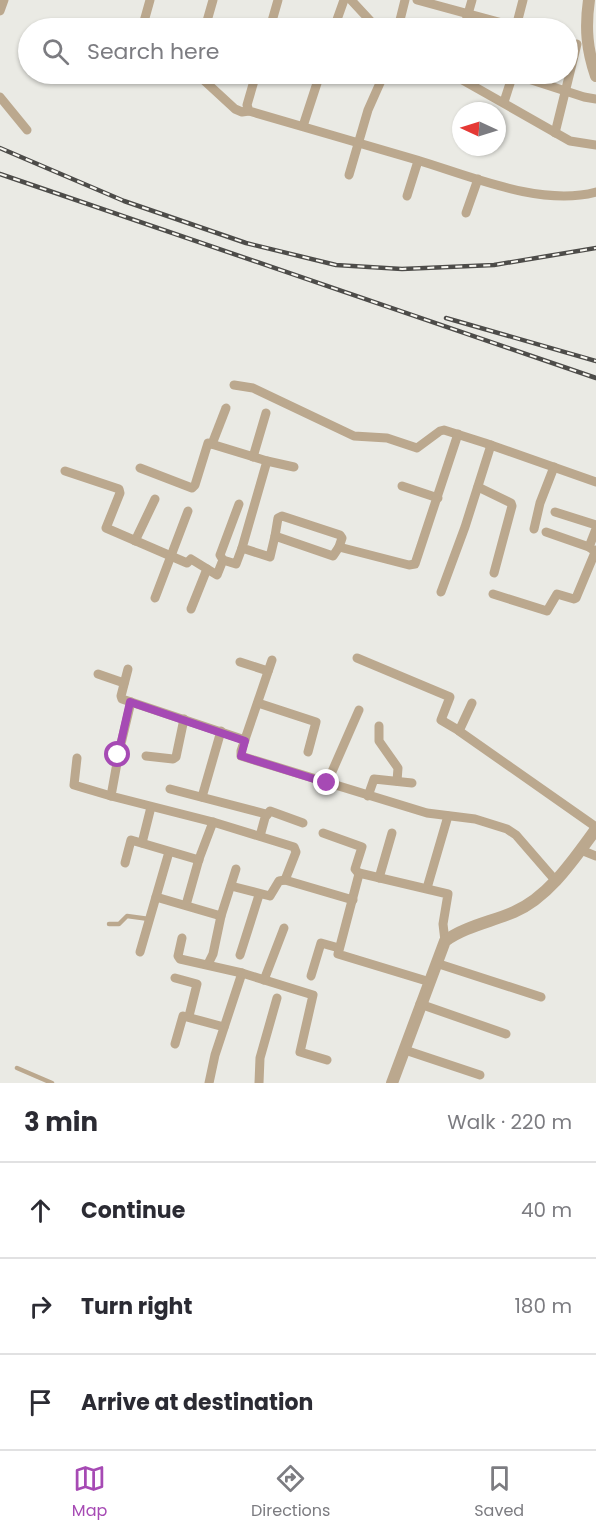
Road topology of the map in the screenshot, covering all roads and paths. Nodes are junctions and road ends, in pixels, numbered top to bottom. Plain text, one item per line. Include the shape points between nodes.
1 (4, 0) edge
2 (150, 0) edge
3 (213, 0) edge
4 (278, 0) edge
5 (344, 0) edge
6 (351, 0) edge
7 (405, 0) edge
8 (417, 0) edge
9 (471, 0) edge
10 (523, 0) edge
11 (589, 0) edge
12 (0, 11) edge
13 (468, 14) junction
14 (145, 18) edge
15 (208, 18) edge
16 (273, 18) edge
17 (338, 18) edge
18 (368, 18) edge
19 (400, 18) edge
20 (467, 18) edge
21 (482, 18) edge
22 (520, 18) edge
23 (591, 19) edge
24 (578, 42) edge
25 (578, 46) edge
26 (596, 76) edge
27 (208, 84) edge
28 (253, 84) edge
29 (317, 84) edge
30 (380, 84) edge
31 (471, 84) edge
32 (510, 84) edge
33 (544, 84) edge
34 (568, 84) edge
35 (566, 91) junction
36 (0, 97) edge
37 (596, 99) edge
38 (504, 102) joint
39 (506, 103) edge
40 (249, 111) junction
41 (303, 126) junction
42 (27, 130) dead end
43 (555, 133) junction
44 (358, 144) junction
45 (596, 145) edge
46 (418, 161) junction
47 (349, 175) dead end
48 (478, 179) junction
49 (596, 192) edge
50 (407, 196) dead end
51 (466, 213) dead end
52 (234, 385) dead end
53 (226, 408) dead end
54 (266, 413) dead end
55 (458, 434) junction
56 (212, 444) junction
57 (491, 445) junction
58 (253, 458) junction
59 (267, 461) junction
60 (294, 467) dead end
61 (554, 467) junction
62 (140, 468) dead end
63 (66, 471) dead end
64 (596, 482) edge
65 (402, 486) dead end
66 (478, 487) junction
67 (438, 498) junction
68 (155, 499) dead end
69 (239, 504) dead end
70 (188, 511) dead end
71 (555, 512) dead end
72 (596, 527) edge
73 (534, 529) dead end
74 (546, 532) dead end
75 (275, 536) junction
76 (135, 541) junction
77 (339, 547) junction
78 (242, 548) junction
79 (594, 549) edge
80 (170, 557) junction
81 (223, 560) junction
82 (207, 570) junction
83 (494, 573) dead end
84 (585, 578) junction
85 (596, 583) edge
86 (441, 592) dead end
87 (493, 594) dead end
88 (155, 598) dead end
89 (191, 609) dead end
90 (357, 657) dead end
91 (272, 660) dead end
92 (240, 662) dead end
93 (128, 669) dead end
94 (268, 671) junction
95 (98, 674) dead end
96 (124, 684) junction
97 (130, 702) junction
98 (258, 703) junction
99 (472, 703) dead end
100 (359, 710) dead end
101 (184, 719) junction
102 (379, 726) dead end
103 (458, 730) junction
104 (221, 731) junction
105 (245, 741) junction
106 (308, 752) dead end
107 (146, 756) dead end
108 (77, 758) dead end
109 (397, 781) junction
110 (327, 783) junction
111 (412, 783) dead end
112 (170, 789) dead end
113 (111, 796) junction
114 (368, 796) junction
115 (202, 797) junction
116 (151, 807) junction
117 (267, 815) junction
118 (448, 816) junction
119 (213, 822) junction
120 (303, 823) dead end
121 (323, 833) dead end
122 (392, 833) dead end
123 (260, 836) junction
124 (589, 838) edge
125 (142, 843) junction
126 (169, 852) junction
127 (596, 856) edge
128 (199, 860) junction
129 (125, 863) dead end
130 (236, 869) dead end
131 (359, 873) junction
132 (379, 878) junction
133 (285, 880) junction
134 (555, 880) junction
135 (231, 886) junction
136 (427, 888) junction
137 (259, 894) junction
138 (156, 897) junction
139 (352, 900) junction
140 (186, 905) junction
141 (221, 916) junction
142 (149, 919) junction
143 (109, 924) dead end
144 (284, 928) dead end
145 (182, 938) dead end
146 (445, 941) junction
147 (339, 948) junction
148 (140, 952) dead end
149 (240, 955) dead end
150 (436, 963) junction
151 (208, 964) junction
152 (242, 973) junction
153 (311, 976) dead end
154 (174, 978) dead end
155 (264, 980) junction
156 (430, 982) junction
157 (541, 997) dead end
158 (277, 999) dead end
159 (420, 1004) junction
160 (189, 1016) junction
161 (224, 1027) junction
162 (506, 1034) dead end
163 (175, 1044) dead end
164 (405, 1050) junction
165 (327, 1060) dead end
166 (17, 1068) dead end
167 (480, 1075) dead end
168 (52, 1083) edge
169 (209, 1083) edge
170 (260, 1083) edge
171 (392, 1083) edge

1 - 12 street
2 - 14 street
3 - 15 street
4 - 16 street
5 - 17 street
6 - 18 street
7 - 19 street
8 - 13 street
9 - 13 street
10 - 22 street
11 - 23 street
13 - 20 street
13 - 21 street
23 - 24 street
25 - 26 street
27 - 40 street via 235,109
28 - 40 street
29 - 41 street
30 - 44 street
31 - 38 street
32 - 38 street
33 - 35 street
34 - 35 street
35 - 37 street
35 - 43 street
36 - 42 street
39 - 43 street
40 - 41 street
41 - 44 street
43 - 45 street via 570,141
44 - 46 street
44 - 47 street
46 - 48 street
46 - 50 street
48 - 49 street via 551,197
48 - 51 street
52 - 55 street via 253,387 357,437 387,438 417,448 440,431
53 - 56 street
54 - 58 street
55 - 57 street
55 - 67 street
56 - 58 street
56 - 62 street via 207,445 192,488
57 - 61 street
57 - 66 street
58 - 59 street
59 - 60 street
59 - 78 street
61 - 64 street
61 - 73 street
63 - 76 street via 119,489 106,528
65 - 67 street
66 - 83 street via 512,506
66 - 86 street
67 - 77 street via 415,564
68 - 76 street
69 - 81 street via 220,556
70 - 80 street
71 - 72 street
72 - 79 street
74 - 79 street
75 - 77 street via 333,556
75 - 77 street via 278,518 282,516 340,535
75 - 78 street via 270,557
76 - 80 street
78 - 81 street via 236,564
79 - 84 street
80 - 82 street via 187,563 192,560
80 - 88 street
81 - 82 street via 217,575
82 - 89 street
84 - 85 street
84 - 87 street via 575,599 557,594 548,611
90 - 103 street via 450,697 441,720
91 - 94 street
92 - 94 street
93 - 96 street
94 - 98 street
95 - 96 street
96 - 97 street via 121,698
97 - 101 street
97 - 113 street
98 - 105 street
98 - 106 street via 316,722
99 - 103 street
100 - 110 street
101 - 104 street
101 - 107 street via 176,757
102 - 109 street via 379,741 398,768
103 - 124 street via 549,796
104 - 105 street
104 - 115 street
105 - 110 street via 241,756
108 - 113 street via 74,785
109 - 111 street
109 - 114 street via 374,779
110 - 114 street
112 - 115 street
113 - 116 street
114 - 118 street
115 - 117 street
116 - 119 street
116 - 125 street
117 - 120 street via 270,811
117 - 123 street
118 - 134 street via 479,820 512,831
118 - 136 street
119 - 123 street
119 - 128 street
121 - 131 street via 361,846 355,869
122 - 132 street
123 - 133 street via 295,848
124 - 127 street
124 - 134 street
125 - 126 street
125 - 129 street via 131,840
126 - 128 street
126 - 138 street
128 - 140 street
130 - 135 street
131 - 132 street
131 - 139 street
132 - 136 street
133 - 137 street via 279,881 271,896
133 - 139 street
134 - 146 street via 517,911
135 - 137 street
135 - 141 street
136 - 146 street via 448,894 443,924
137 - 149 street
138 - 140 street
138 - 142 street
139 - 147 street
140 - 141 street
141 - 151 street
142 - 143 lane via 127,916 119,924
142 - 148 street
144 - 155 street
145 - 151 street via 180,959
146 - 150 street
147 - 153 street via 321,944
147 - 156 street via 340,956
150 - 156 street
150 - 157 street
151 - 152 street
152 - 155 street
152 - 161 street
154 - 160 street via 197,984
155 - 165 street via 313,996 300,1052
156 - 159 street
158 - 170 street via 261,1054
159 - 162 street
159 - 164 street
160 - 161 street
160 - 163 street via 181,1018
161 - 169 street
164 - 167 street
164 - 171 street
166 - 168 lane

